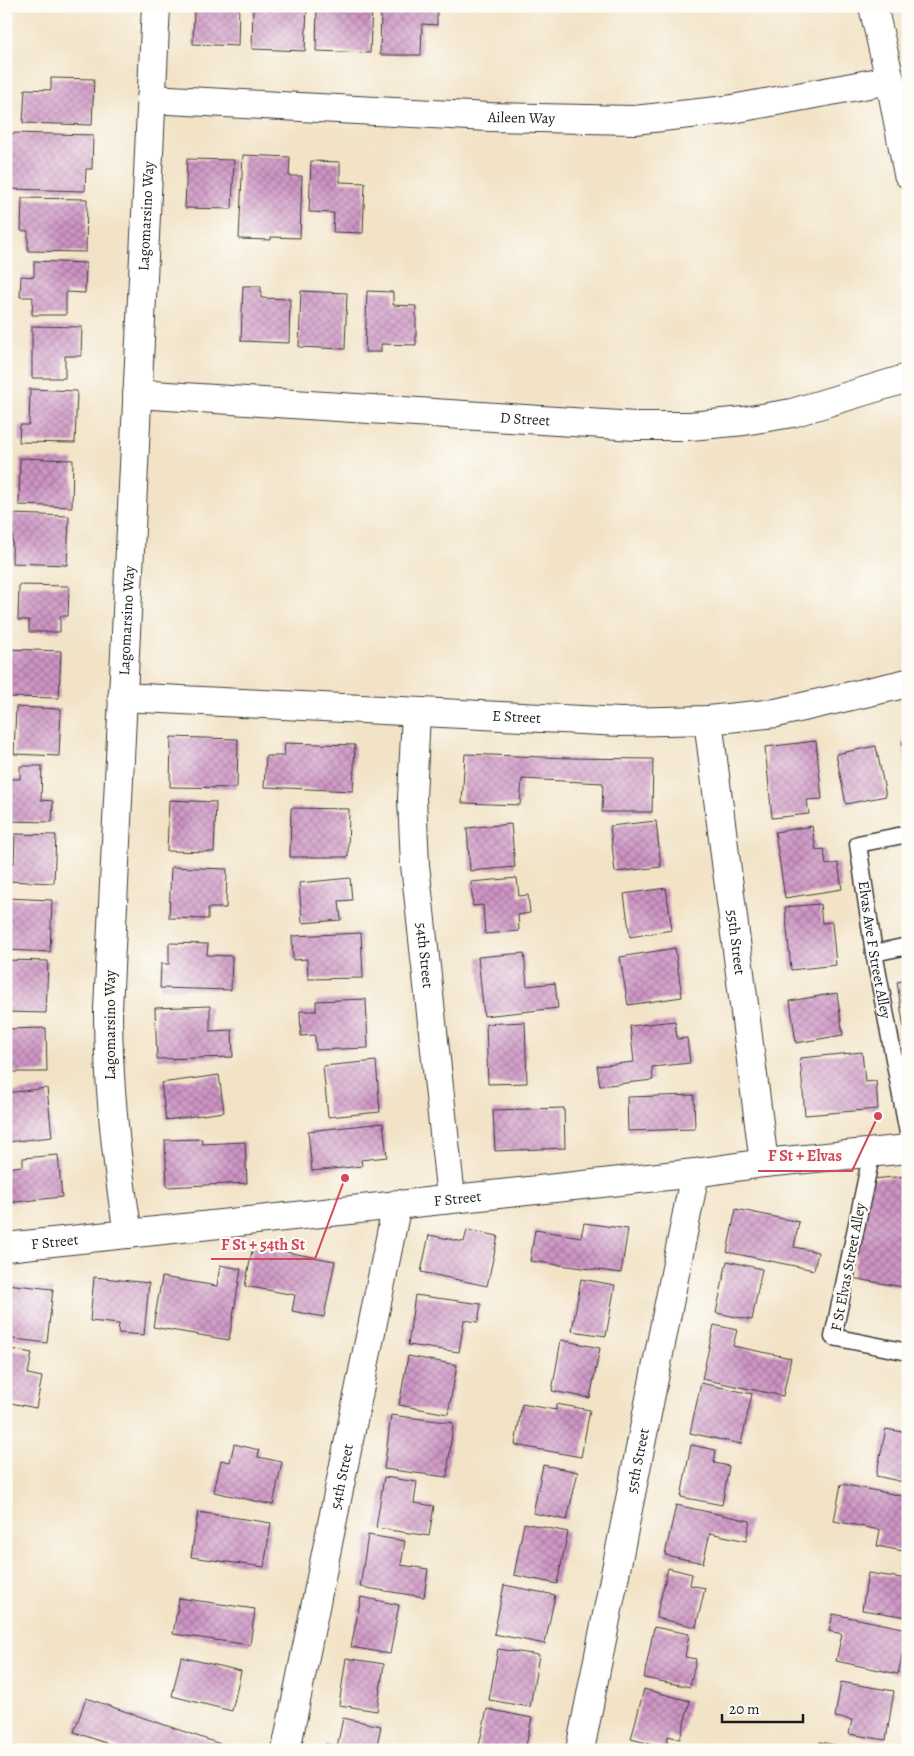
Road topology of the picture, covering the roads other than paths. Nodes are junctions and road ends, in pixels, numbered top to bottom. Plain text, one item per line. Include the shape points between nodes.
1 (156, 6) edge
2 (874, 6) edge
3 (890, 80) junction
4 (151, 100) junction
5 (908, 174) edge
6 (908, 378) edge
7 (137, 394) junction
8 (908, 683) edge
9 (122, 697) junction
10 (416, 712) junction
11 (708, 720) junction
12 (908, 834) edge
13 (908, 946) edge
14 (874, 953) junction
15 (908, 1133) edge
16 (908, 1149) edge
17 (872, 1152) junction
18 (764, 1163) junction
19 (695, 1173) junction
20 (451, 1198) junction
21 (397, 1204) junction
22 (128, 1234) junction
23 (6, 1247) edge
24 (908, 1352) edge
25 (286, 1750) edge
26 (580, 1750) edge

1 - 4 street, Lagomarsino Way
2 - 3 street
3 - 4 street, Aileen Way via 727,110 634,120 489,117
3 - 5 street
4 - 7 street, Lagomarsino Way
6 - 7 street, D Street via 792,413 744,421 672,426
7 - 9 street, Lagomarsino Way
8 - 11 street, E Street via 776,712
9 - 10 street, E Street
9 - 22 street, Lagomarsino Way via 108,1045 112,1118
10 - 11 street, E Street via 621,722
10 - 20 street, 54th Street via 412,798 415,866
11 - 18 street, 55th Street
12 - 14 lane, Elvas Ave F Street Alley via 858,844
13 - 14 lane
14 - 15 lane, Elvas Ave F Street Alley
16 - 17 street, F Street
17 - 18 street, F Street
17 - 24 lane, F St Elvas Street Alley via 833,1337
18 - 19 street, F Street
19 - 20 street, F Street
19 - 26 street, 55th Street
20 - 21 street, F Street
21 - 22 street, F Street
21 - 25 street, 54th Street
22 - 23 street, F Street

